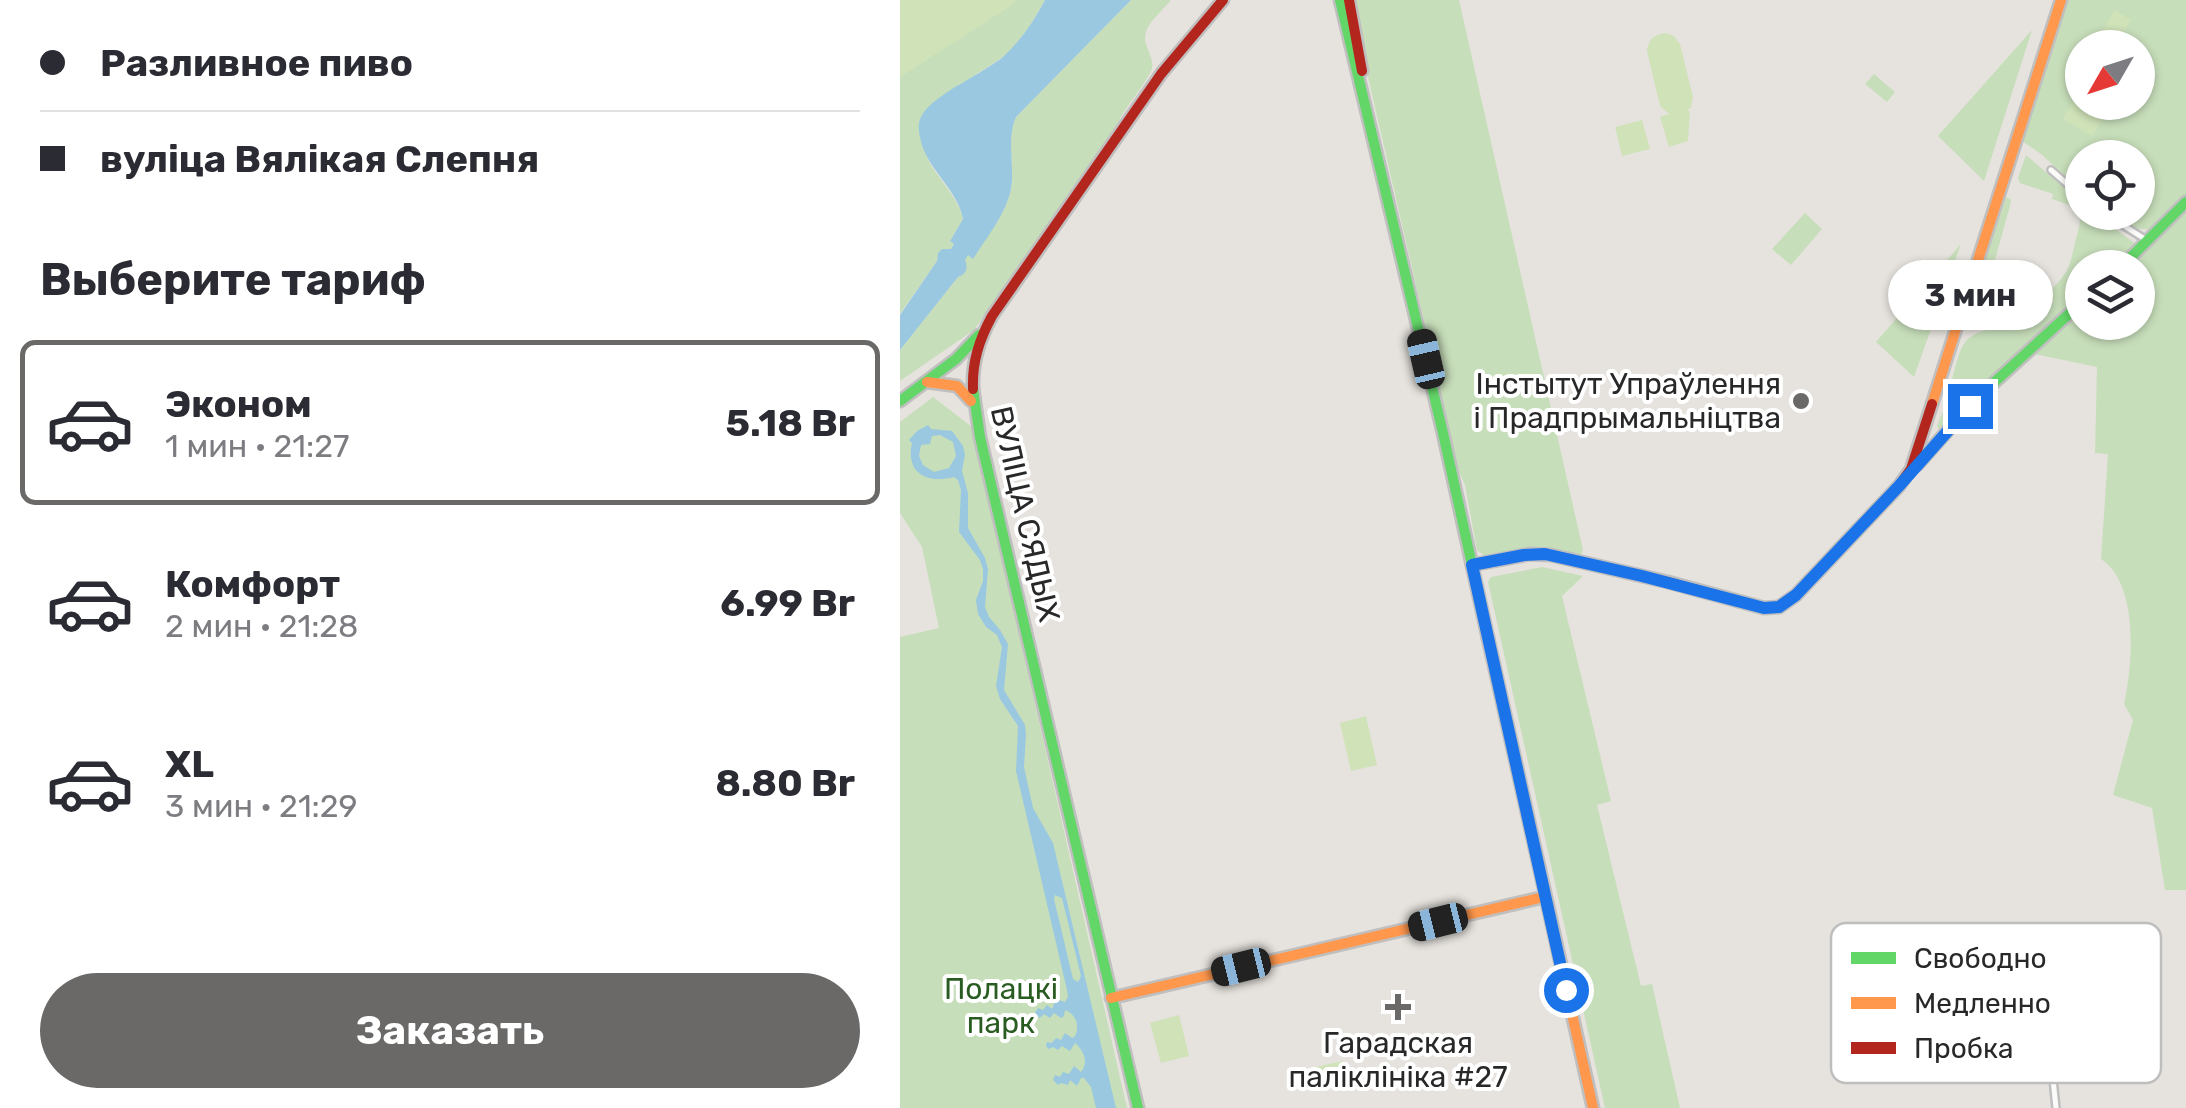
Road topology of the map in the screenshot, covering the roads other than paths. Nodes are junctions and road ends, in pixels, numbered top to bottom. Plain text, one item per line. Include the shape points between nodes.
1 (1224, 0) edge
2 (1340, 0) edge
3 (1349, 0) edge
4 (2062, 0) edge
5 (1370, 120) junction
6 (2051, 170) dead end
7 (2065, 182) edge
8 (2186, 202) edge
9 (2131, 230) edge
10 (2148, 241) junction
11 (2139, 250) edge
12 (2065, 317) edge
13 (982, 332) junction
14 (925, 382) junction
15 (900, 401) edge
16 (974, 404) junction
17 (1924, 434) junction
18 (1938, 440) junction
19 (1908, 476) junction
20 (1472, 565) junction
21 (1544, 897) junction
22 (1112, 998) junction
23 (2053, 1083) edge
24 (1138, 1108) edge
25 (1594, 1108) edge
26 (2056, 1108) edge

1 - 13 street, ВУЛІЦА СЯДЫХ via 1161,74
2 - 5 street
3 - 5 street
4 - 17 street
5 - 20 street
6 - 7 street
8 - 10 street
9 - 10 street
10 - 11 street
12 - 18 street
13 - 14 street
13 - 16 street, ВУЛІЦА СЯДЫХ via 970,383
14 - 15 street
14 - 16 street via 957,386
16 - 22 street, ВУЛІЦА СЯДЫХ
17 - 18 street
17 - 19 street
18 - 19 street
19 - 20 street via 1796,595 1772,608 1545,554
20 - 21 street
21 - 22 street
21 - 25 street
22 - 24 street, ВУЛІЦА СЯДЫХ
23 - 26 street

